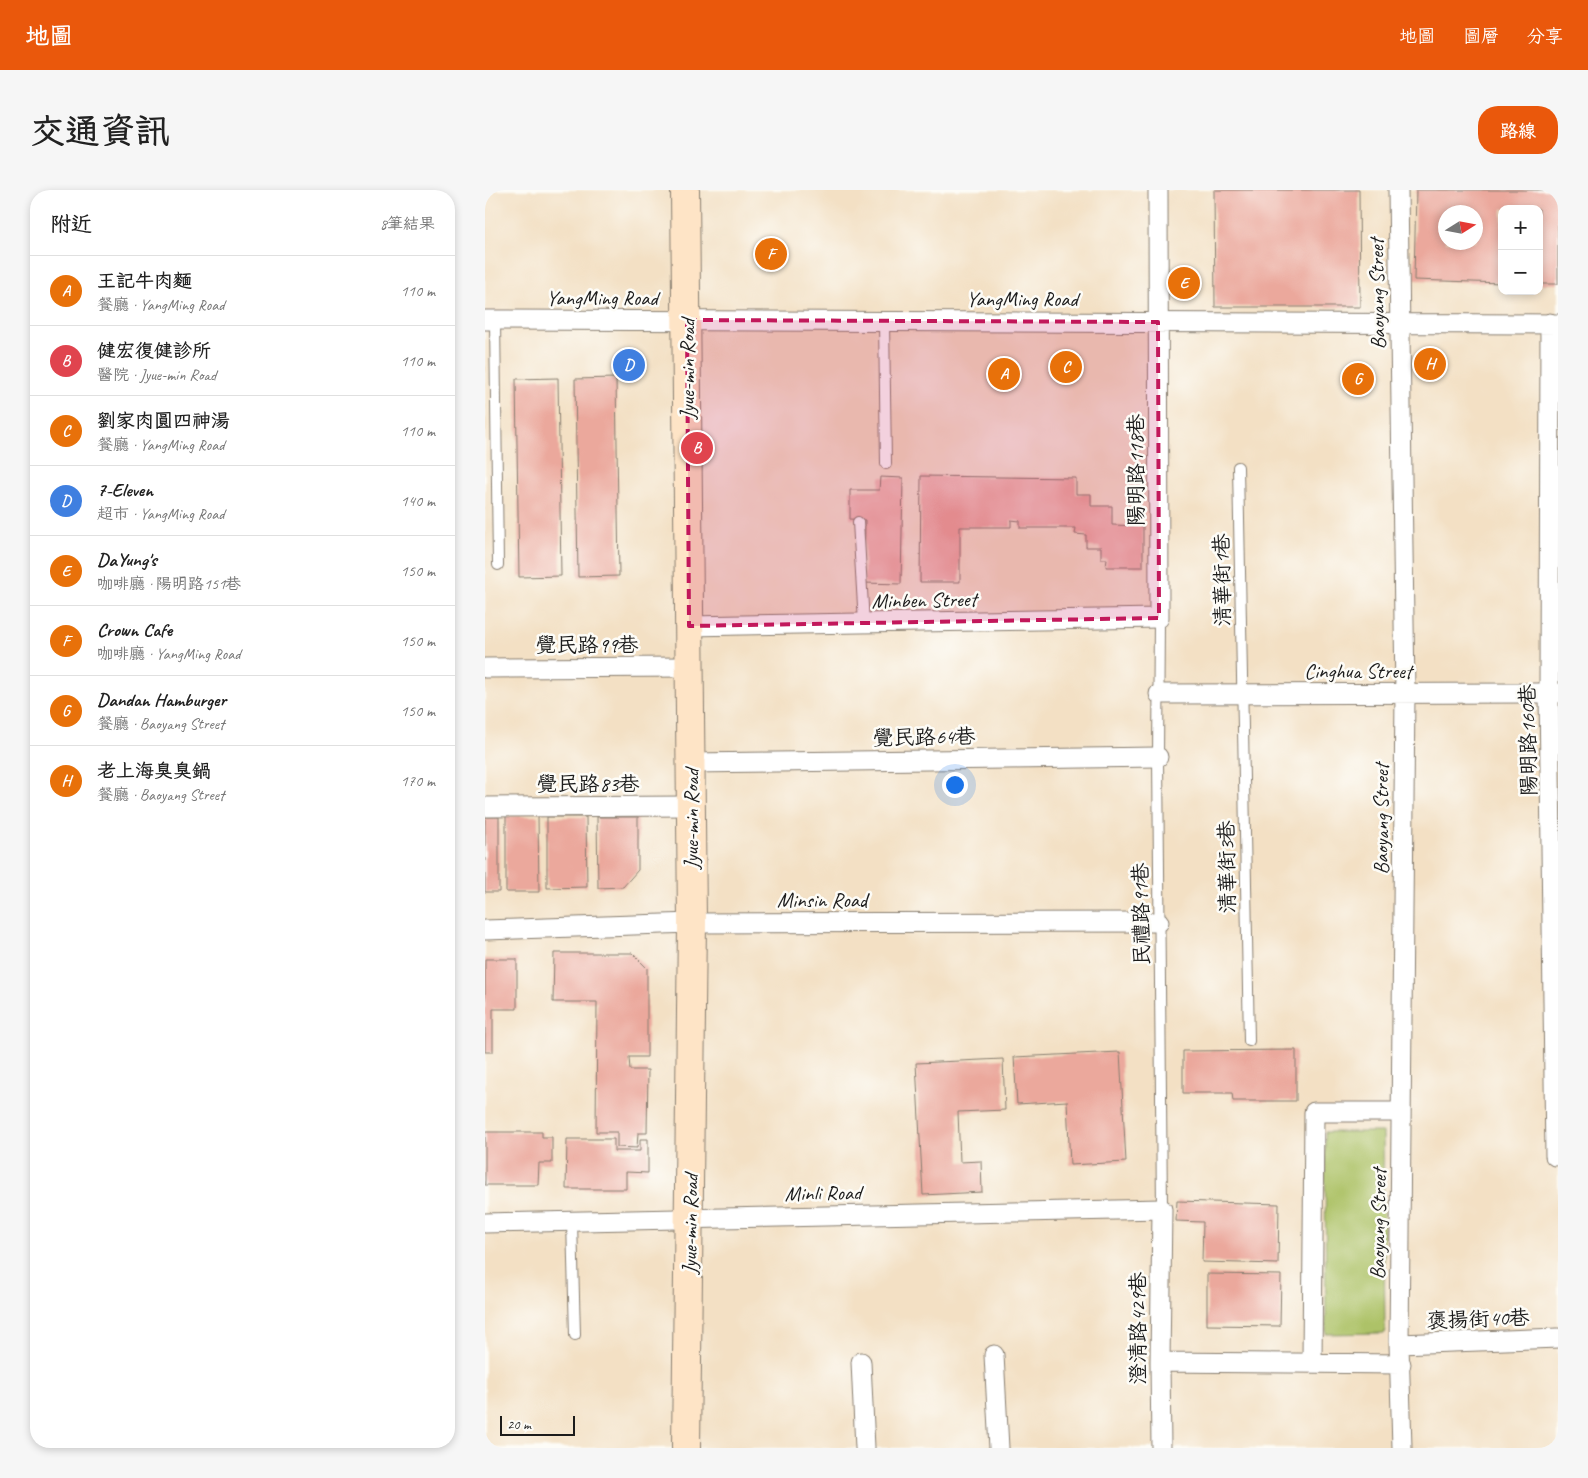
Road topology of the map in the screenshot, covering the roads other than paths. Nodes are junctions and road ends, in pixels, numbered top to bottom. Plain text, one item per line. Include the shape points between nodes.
1 (685, 190) edge
2 (1158, 190) edge
3 (1398, 190) edge
4 (490, 320) edge
5 (687, 320) junction
6 (884, 321) junction
7 (1158, 322) junction
8 (1399, 323) junction
9 (1554, 324) edge
10 (886, 464) dead end
11 (1238, 467) dead end
12 (857, 522) dead end
13 (498, 565) dead end
14 (1159, 618) junction
15 (865, 623) junction
16 (689, 626) junction
17 (690, 667) junction
18 (485, 668) edge
19 (1242, 693) junction
20 (1405, 693) junction
21 (1554, 693) edge
22 (1159, 694) junction
23 (1158, 757) junction
24 (691, 763) junction
25 (691, 806) junction
26 (485, 807) edge
27 (1159, 922) junction
28 (692, 923) junction
29 (485, 930) edge
30 (1249, 1041) dead end
31 (1401, 1112) junction
32 (1555, 1156) dead end
33 (1162, 1209) junction
34 (690, 1218) junction
35 (572, 1221) junction
36 (485, 1223) edge
37 (575, 1335) dead end
38 (1558, 1338) edge
39 (1399, 1344) junction
40 (994, 1354) dead end
41 (861, 1362) dead end
42 (1160, 1362) junction
43 (1312, 1363) junction
44 (1401, 1364) junction
45 (687, 1448) edge
46 (865, 1448) edge
47 (999, 1448) edge
48 (1161, 1448) edge
49 (1401, 1448) edge

1 - 5 street, Jyue-min Road
2 - 7 street, 陽明路118巷
3 - 8 street, Baoyang Street
4 - 5 street, YangMing Road
4 - 13 lane
5 - 6 street, YangMing Road
5 - 16 street, Jyue-min Road
6 - 7 street, YangMing Road
6 - 10 lane
7 - 8 street, YangMing Road
7 - 14 street, 陽明路118巷
8 - 9 street, YangMing Road
8 - 20 street, Baoyang Street
9 - 21 street, 陽明路160巷
11 - 19 lane, 清華街1巷
12 - 15 lane
14 - 15 street, Minben Street
14 - 22 lane, 民禮路91巷
15 - 16 street, Minben Street
16 - 17 street, Jyue-min Road
17 - 18 street, 覺民路99巷
17 - 24 street, Jyue-min Road
19 - 20 street, Cinghua Street
19 - 22 street, Cinghua Street
19 - 30 lane, 清華街3巷
20 - 21 street, Cinghua Street
20 - 31 street, Baoyang Street
21 - 32 street, 陽明路160巷
22 - 23 lane, 民禮路91巷
23 - 24 street, 覺民路64巷
23 - 27 lane, 民禮路91巷
24 - 25 street, Jyue-min Road
25 - 26 street, 覺民路83巷
25 - 28 street, Jyue-min Road
27 - 28 street, Minsin Road
27 - 33 lane, 民禮路91巷
28 - 29 street, Minsin Road
28 - 34 street, Jyue-min Road
31 - 39 street, Baoyang Street
31 - 43 street via 1314,1112
33 - 34 street, Minli Road
33 - 42 street, 澄清路429巷
34 - 35 street, Minli Road
34 - 45 street, Jyue-min Road
35 - 36 street, Minli Road
35 - 37 lane
38 - 39 street, 褒揚街40巷
39 - 44 street, Baoyang Street
40 - 47 street
41 - 46 street
42 - 43 street
42 - 48 street, 澄清路429巷
43 - 44 street
44 - 49 street, Baoyang Street

